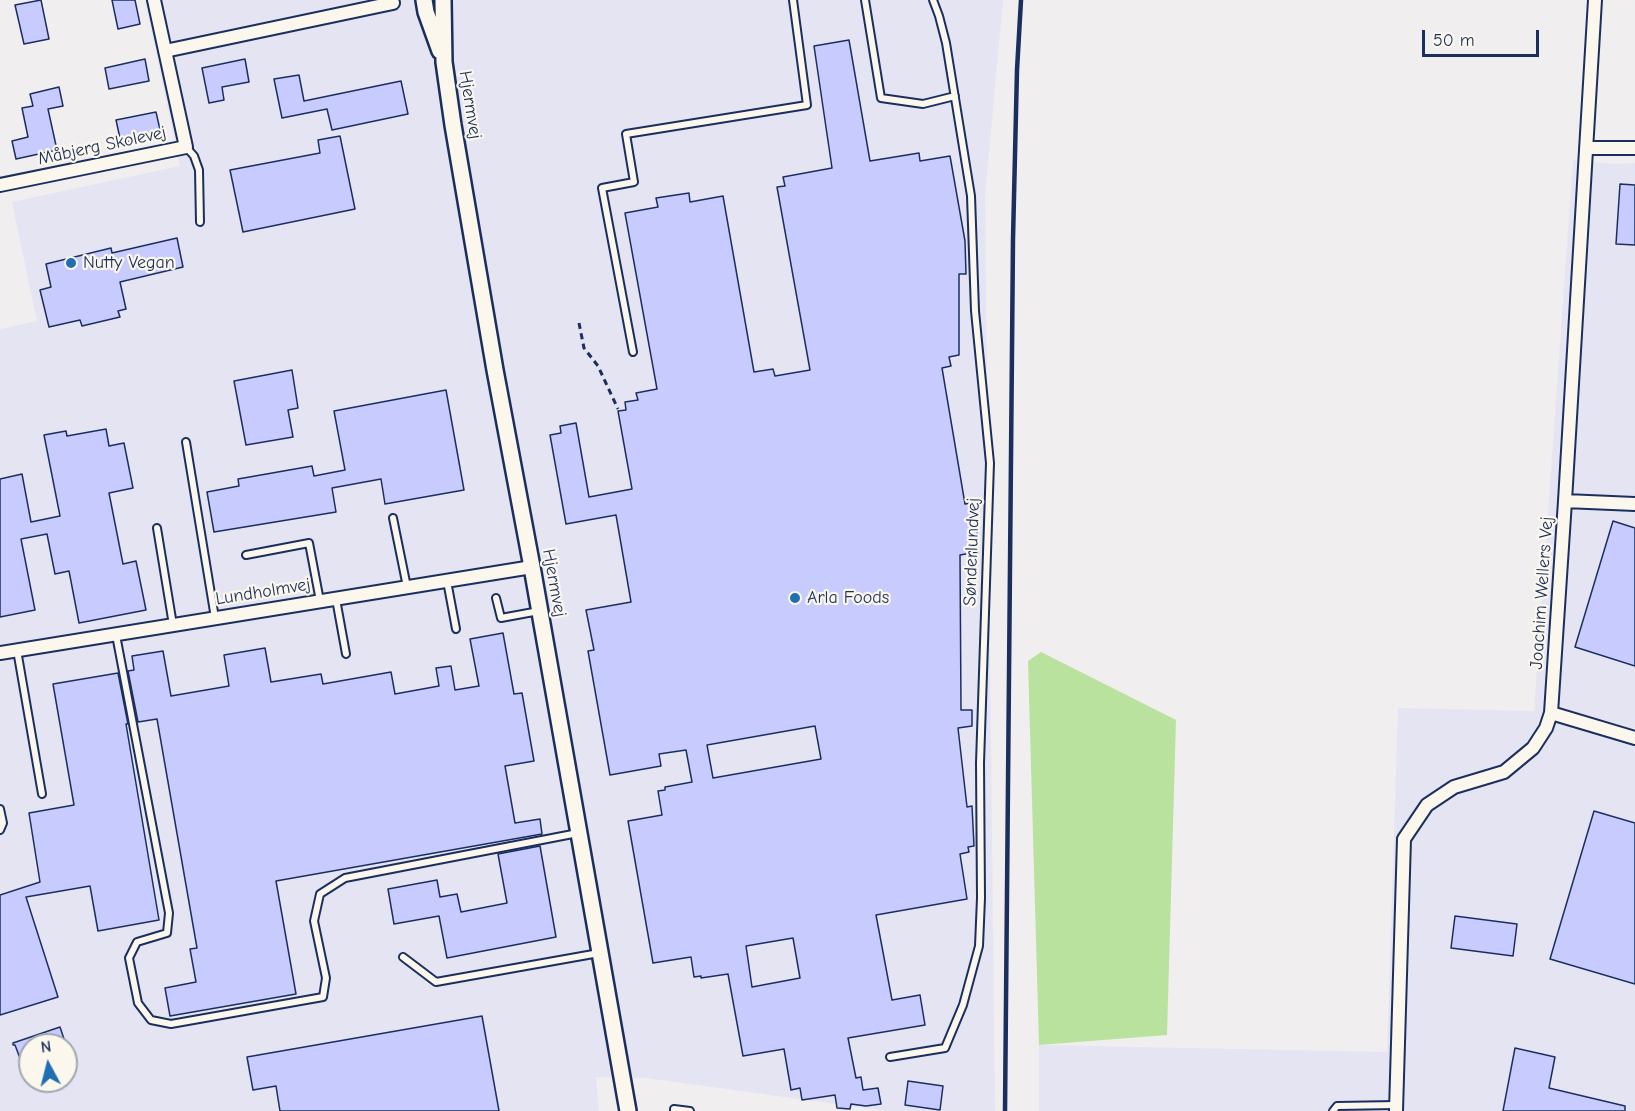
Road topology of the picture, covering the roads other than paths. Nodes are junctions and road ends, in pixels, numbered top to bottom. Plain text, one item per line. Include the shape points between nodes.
1 (154, 0) edge
2 (424, 0) edge
3 (443, 0) edge
4 (793, 0) edge
5 (865, 0) edge
6 (933, 0) edge
7 (1594, 0) edge
8 (393, 3) dead end
9 (165, 51) junction
10 (444, 62) junction
11 (955, 96) junction
12 (186, 147) junction
13 (1586, 148) junction
14 (1635, 148) edge
15 (0, 185) edge
16 (200, 222) dead end
17 (633, 352) dead end
18 (186, 441) dead end
19 (1565, 501) junction
20 (1635, 504) edge
21 (393, 518) dead end
22 (157, 528) dead end
23 (246, 555) dead end
24 (532, 567) junction
25 (447, 581) junction
26 (407, 587) junction
27 (496, 598) dead end
28 (336, 599) junction
29 (320, 602) junction
30 (539, 611) junction
31 (215, 618) junction
32 (173, 625) junction
33 (456, 629) dead end
34 (116, 634) junction
35 (17, 650) junction
36 (0, 653) edge
37 (346, 654) dead end
38 (1551, 713) junction
39 (1635, 738) edge
40 (42, 794) dead end
41 (0, 809) edge
42 (0, 830) edge
43 (579, 832) junction
44 (600, 953) junction
45 (403, 957) dead end
46 (890, 1057) dead end
47 (1346, 1108) edge
48 (1396, 1108) edge
49 (628, 1111) edge
50 (674, 1111) edge
51 (690, 1111) edge
52 (1333, 1111) edge

1 - 9 street, Måbjerg Skolevej
2 - 10 street, Hjermvej
3 - 10 street, Hjermvej
4 - 17 lane via 807,105 626,134 634,182 602,188
5 - 11 lane via 881,98 922,104
6 - 11 lane, Sønderlundvej via 946,43
7 - 13 street, Joachim Wellers Vej
8 - 9 street
9 - 12 street, Måbjerg Skolevej
10 - 24 street, Hjermvej
11 - 46 lane, Sønderlundvej via 971,196 975,311 990,463 980,763 979,946 963,1005 945,1048
12 - 15 street, Måbjerg Skolevej
12 - 16 lane via 199,170
13 - 14 street
13 - 19 street, Joachim Wellers Vej
18 - 31 lane
19 - 20 street
19 - 38 street, Joachim Wellers Vej
21 - 26 lane
22 - 32 lane
23 - 29 lane via 309,543
24 - 25 street, Lundholmvej
24 - 30 street, Hjermvej
25 - 26 street, Lundholmvej
25 - 33 lane
26 - 28 street, Lundholmvej
27 - 30 lane via 501,618
28 - 29 street, Lundholmvej
28 - 37 lane
29 - 31 street, Lundholmvej
30 - 43 street, Hjermvej
31 - 32 street, Lundholmvej
32 - 34 street, Lundholmvej
34 - 35 street, Lundholmvej
34 - 43 lane via 169,913 167,933 137,942 129,958 138,1003 151,1020 171,1024 323,996 326,978 314,921 320,894 345,878
35 - 36 street, Lundholmvej
35 - 40 lane
38 - 39 street
38 - 48 street, Joachim Wellers Vej via 1533,748 1504,772 1454,787 1427,805 1404,839
41 - 42 lane
43 - 44 street, Hjermvej
44 - 45 lane via 436,982
44 - 49 street, Hjermvej
47 - 48 lane
47 - 52 lane via 1337,1106
50 - 51 lane

